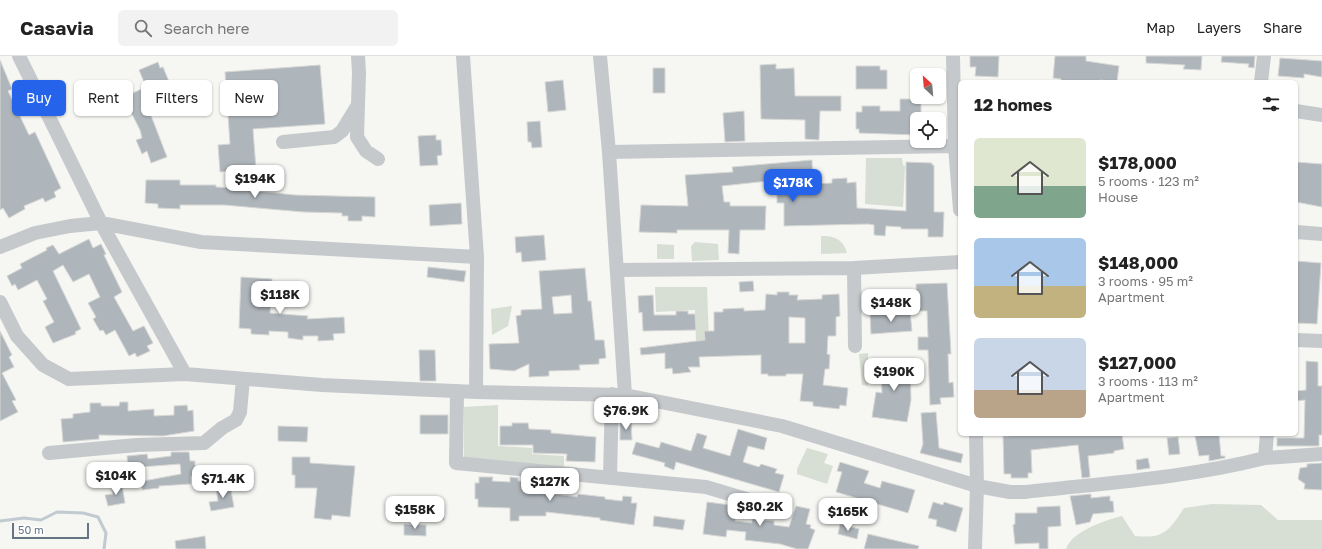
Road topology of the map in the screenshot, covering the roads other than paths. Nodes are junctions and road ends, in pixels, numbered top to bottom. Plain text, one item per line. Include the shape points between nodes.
1 (19, 56) edge
2 (358, 56) edge
3 (463, 56) edge
4 (600, 56) edge
5 (953, 56) edge
6 (1264, 56) edge
7 (1261, 80) edge
8 (956, 95) edge
9 (358, 105) junction
10 (1298, 111) edge
11 (1322, 115) edge
12 (283, 142) dead end
13 (955, 146) junction
14 (609, 152) junction
15 (378, 159) dead end
16 (958, 184) edge
17 (101, 223) junction
18 (1298, 232) edge
19 (1322, 234) edge
20 (0, 247) edge
21 (477, 257) junction
22 (958, 262) edge
23 (854, 268) junction
24 (617, 270) junction
25 (0, 302) edge
26 (1298, 340) edge
27 (1322, 341) edge
28 (855, 346) dead end
29 (185, 374) junction
30 (243, 378) junction
31 (457, 391) junction
32 (476, 392) junction
33 (618, 395) junction
34 (976, 436) edge
35 (1267, 436) edge
36 (50, 453) dead end
37 (1322, 454) edge
38 (1265, 458) junction
39 (610, 478) junction
40 (977, 486) junction
41 (783, 510) dead end
42 (975, 549) edge

1 - 17 street
2 - 9 street
3 - 21 street
4 - 14 street
5 - 8 street
6 - 7 street
8 - 13 street
9 - 12 street via 342,131 334,137
9 - 15 street via 357,137 366,151
10 - 11 street
13 - 14 street
13 - 16 street
14 - 24 street
17 - 20 street via 35,233
17 - 21 street via 201,242
17 - 29 street
18 - 19 street
21 - 32 street
22 - 23 street
23 - 24 street
23 - 28 street
24 - 33 street
25 - 29 street via 17,336 43,365 69,379
26 - 27 street
29 - 30 street
30 - 31 street via 322,385
30 - 36 street via 240,412 236,420 204,443 137,445
31 - 32 street
31 - 39 street via 456,463
32 - 33 street
33 - 39 street
33 - 40 street via 782,426
34 - 40 street
35 - 38 street
37 - 38 street
38 - 40 street via 1207,471 1025,492
39 - 41 street via 706,487
40 - 42 street

